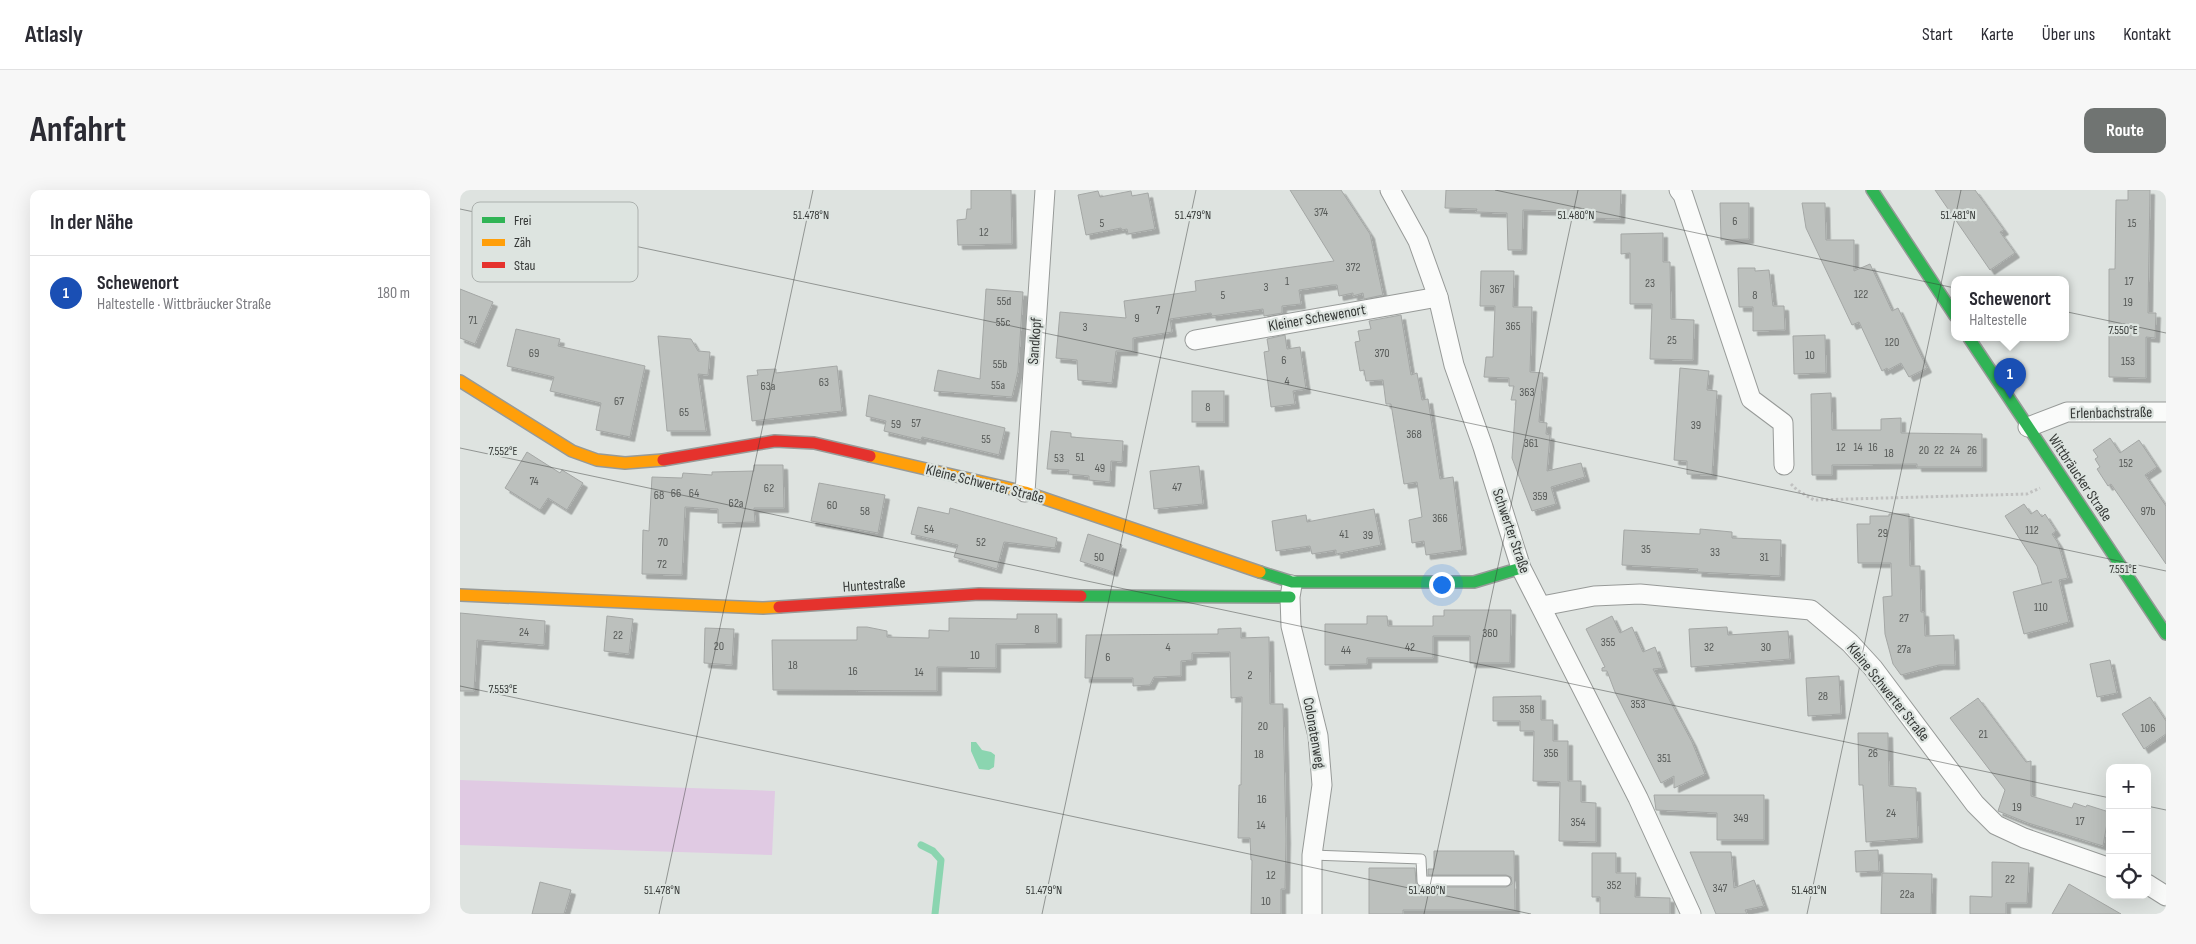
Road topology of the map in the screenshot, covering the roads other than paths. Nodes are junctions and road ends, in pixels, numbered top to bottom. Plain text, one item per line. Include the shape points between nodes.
1 (1045, 190) edge
2 (1390, 190) edge
3 (1679, 190) edge
4 (1872, 190) edge
5 (1438, 297) junction
6 (1951, 310) edge
7 (1195, 340) dead end
8 (1971, 341) edge
9 (460, 381) edge
10 (2166, 412) edge
11 (2028, 427) junction
12 (1784, 465) road end
13 (1025, 492) junction
14 (1521, 568) junction
15 (1291, 590) junction
16 (460, 594) edge
17 (1542, 606) junction
18 (2166, 634) edge
19 (1312, 855) junction
20 (2106, 867) edge
21 (1506, 881) dead end
22 (2151, 887) edge
23 (2166, 896) edge
24 (1312, 914) edge
25 (1691, 914) edge

1 - 13 street, Sandkopf
2 - 5 street, Schwerter Straße via 1418,241
3 - 12 street via 1750,399 1783,423
4 - 6 street
5 - 7 street, Kleiner Schewenort
5 - 14 street, Schwerter Straße via 1454,365
8 - 11 street, Wittbräucker Straße
9 - 13 street, Kleine Schwerter Straße via 572,451 597,460 653,462 775,441 814,443
10 - 11 street, Erlenbachstraße via 2067,412
11 - 18 street, Wittbräucker Straße
13 - 15 street, Kleine Schwerter Straße
14 - 15 street, Kleine Schwerter Straße via 1474,582
14 - 17 street, Schwerter Straße
15 - 16 street, Huntestraße via 1137,597 979,594 763,608
15 - 19 street, Colonatenweg via 1291,626 1318,736 1322,785
17 - 20 street, Kleine Schwerter Straße via 1594,596 1640,594 1811,610 1850,643 1873,668 1975,804 1996,825
17 - 25 street, Schwerter Straße via 1638,798
19 - 21 lane via 1422,859 1422,881
19 - 24 street, Colonatenweg
22 - 23 street

